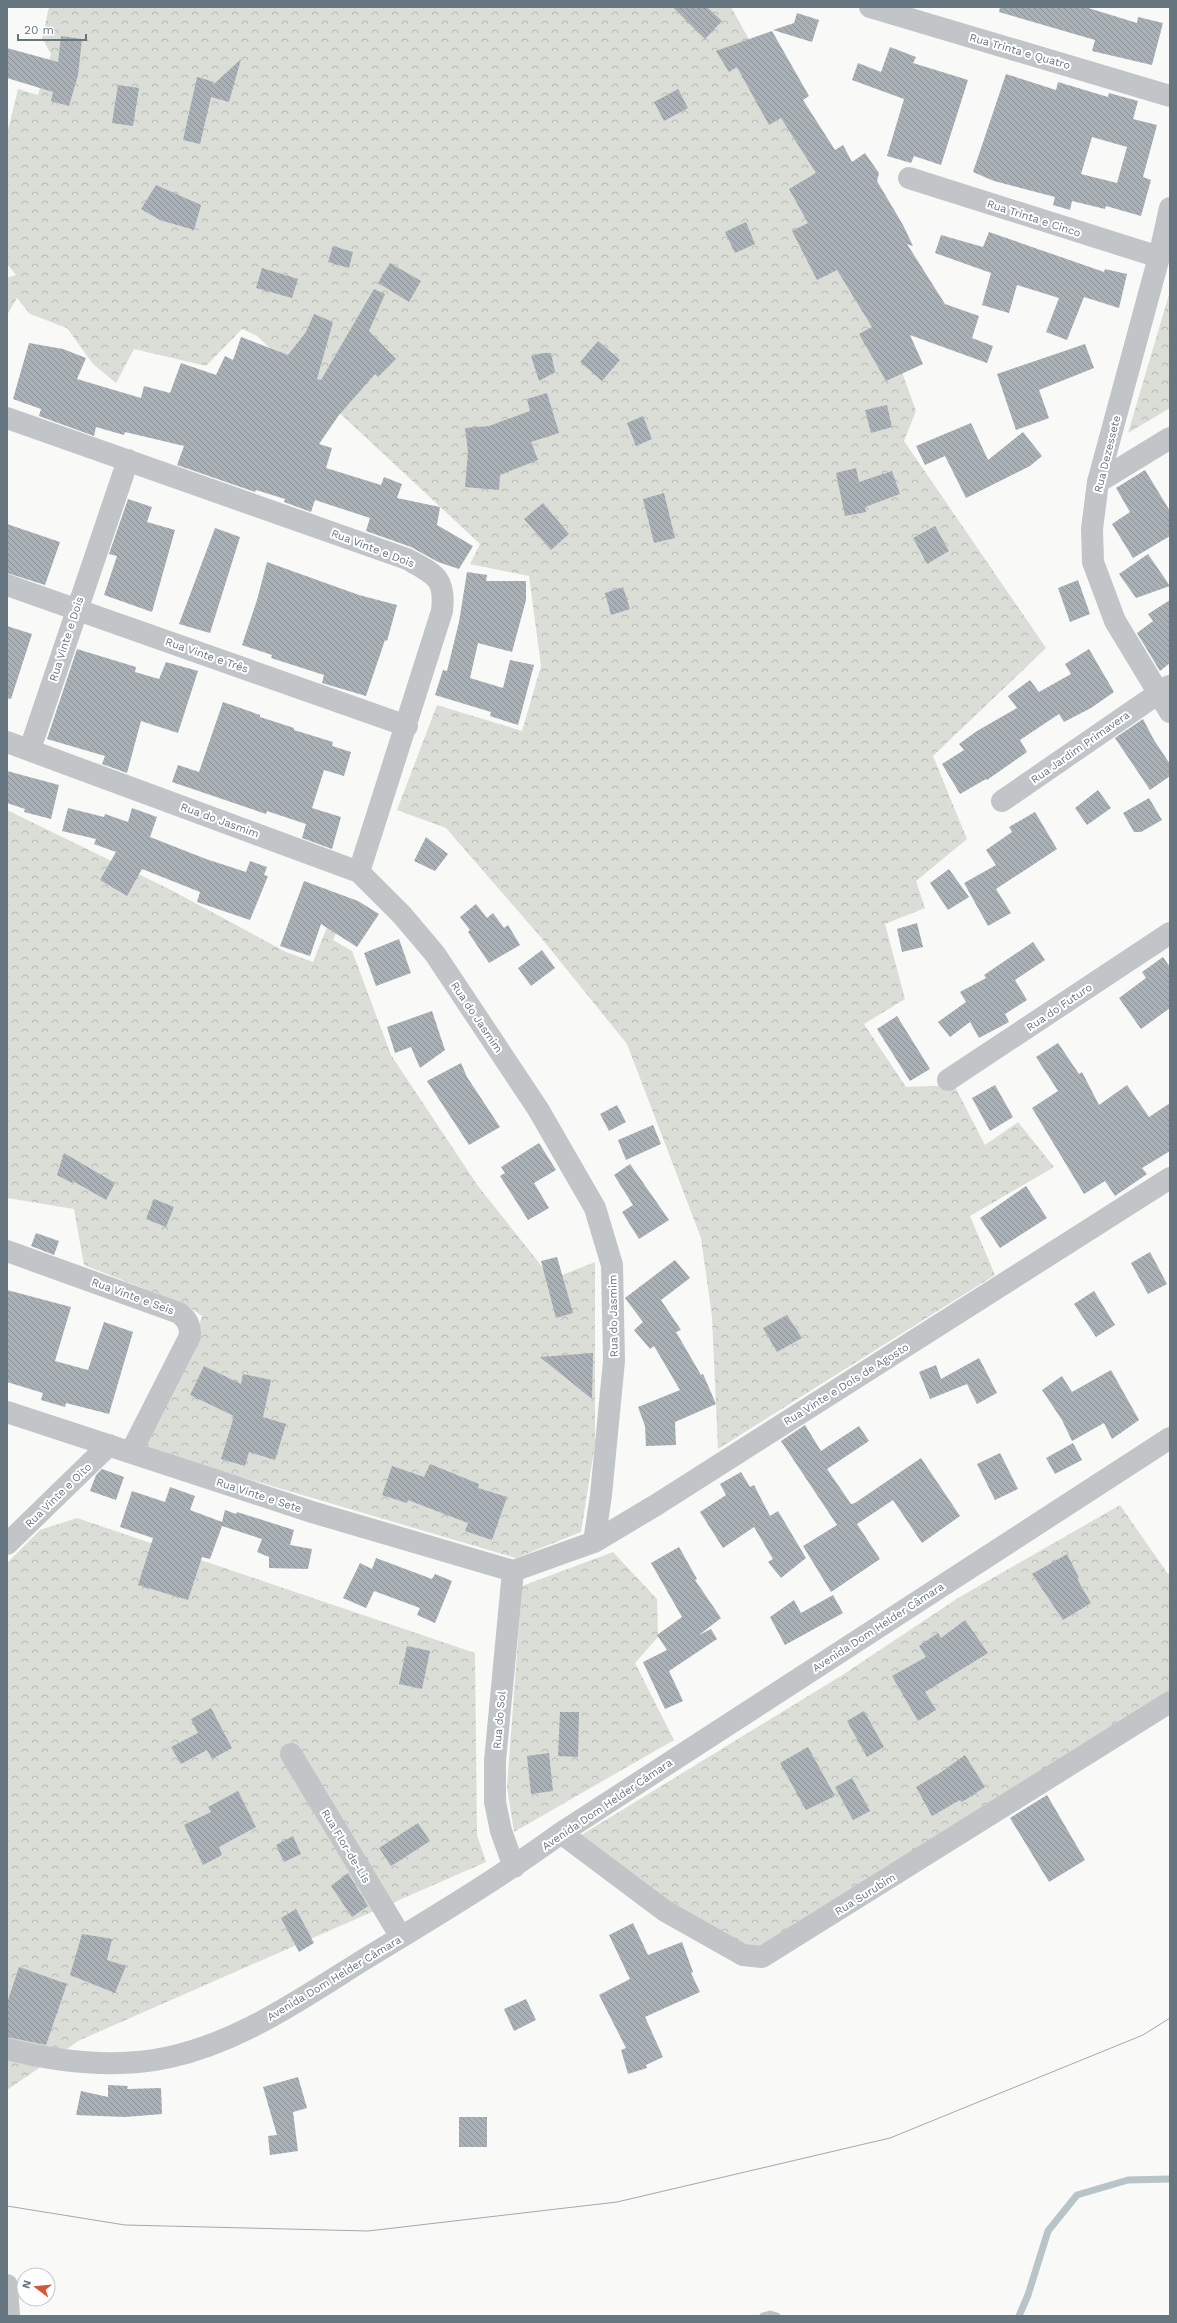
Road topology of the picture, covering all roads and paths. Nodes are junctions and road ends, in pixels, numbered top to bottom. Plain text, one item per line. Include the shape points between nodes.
1 (870, 7) edge
2 (1170, 96) edge
3 (910, 178) dead end
4 (1170, 208) edge
5 (1159, 257) junction
6 (7, 418) edge
7 (1170, 438) edge
8 (128, 460) junction
9 (1098, 482) junction
10 (7, 585) edge
11 (76, 609) junction
12 (1164, 690) edge
13 (1170, 712) edge
14 (407, 726) junction
15 (7, 742) edge
16 (30, 749) junction
17 (1002, 802) dead end
18 (359, 872) junction
19 (1170, 933) edge
20 (948, 1080) dead end
21 (1170, 1178) edge
22 (7, 1250) edge
23 (7, 1412) edge
24 (1170, 1438) edge
25 (109, 1445) junction
26 (131, 1452) junction
27 (594, 1542) junction
28 (7, 1544) edge
29 (513, 1571) junction
30 (1170, 1702) edge
31 (291, 1754) dead end
32 (561, 1833) junction
33 (514, 1867) junction
34 (401, 1937) junction
35 (7, 2049) edge
36 (8, 2284) edge
37 (9, 2316) edge

1 - 2 street, Rua Trinta e Quatro
3 - 5 street, Rua Trinta e Cinco
4 - 5 street, Rua Dezessete
5 - 9 street, Rua Dezessete
6 - 8 street, Rua Vinte e Dois
7 - 9 street
8 - 11 street, Rua Vinte e Dois
8 - 14 street, Rua Vinte e Dois via 407,559 440,581 444,593 442,611
9 - 12 street, Rua Dezessete via 1092,529 1093,562 1115,621
10 - 11 street, Rua Vinte e Três
11 - 14 street, Rua Vinte e Três
11 - 16 street, Rua Vinte e Dois
12 - 13 street, Rua Dezessete
12 - 17 street, Rua Jardim Primavera
14 - 18 street, Rua Vinte e Dois
15 - 16 street, Rua do Jasmim
16 - 18 street, Rua do Jasmim
18 - 27 street, Rua do Jasmim via 402,915 434,954 538,1109 595,1208 612,1265 614,1361
19 - 20 street, Rua do Futuro
21 - 27 street, Rua Vinte e Dois de Agosto
22 - 26 street, Rua Vinte e Seis via 179,1313 186,1318 190,1336
23 - 25 street, Rua Vinte e Sete
24 - 32 street, Avenida Dom Helder Câmara
25 - 26 street, Rua Vinte e Sete
25 - 28 street, Rua Vinte e Oito
26 - 29 street, Rua Vinte e Sete via 312,1512
27 - 29 street, Rua Vinte e Dois de Agosto
29 - 33 street, Rua do Sol via 495,1760 495,1802 501,1831
30 - 32 street, Rua Surubim via 762,1957 743,1955 665,1911
31 - 34 street, Rua Flor-de-Lis
32 - 33 street, Avenida Dom Helder Câmara
33 - 34 street, Avenida Dom Helder Câmara
34 - 35 street, Avenida Dom Helder Câmara via 244,2031 205,2047 169,2057 98,2063 33,2056
36 - 37 street

